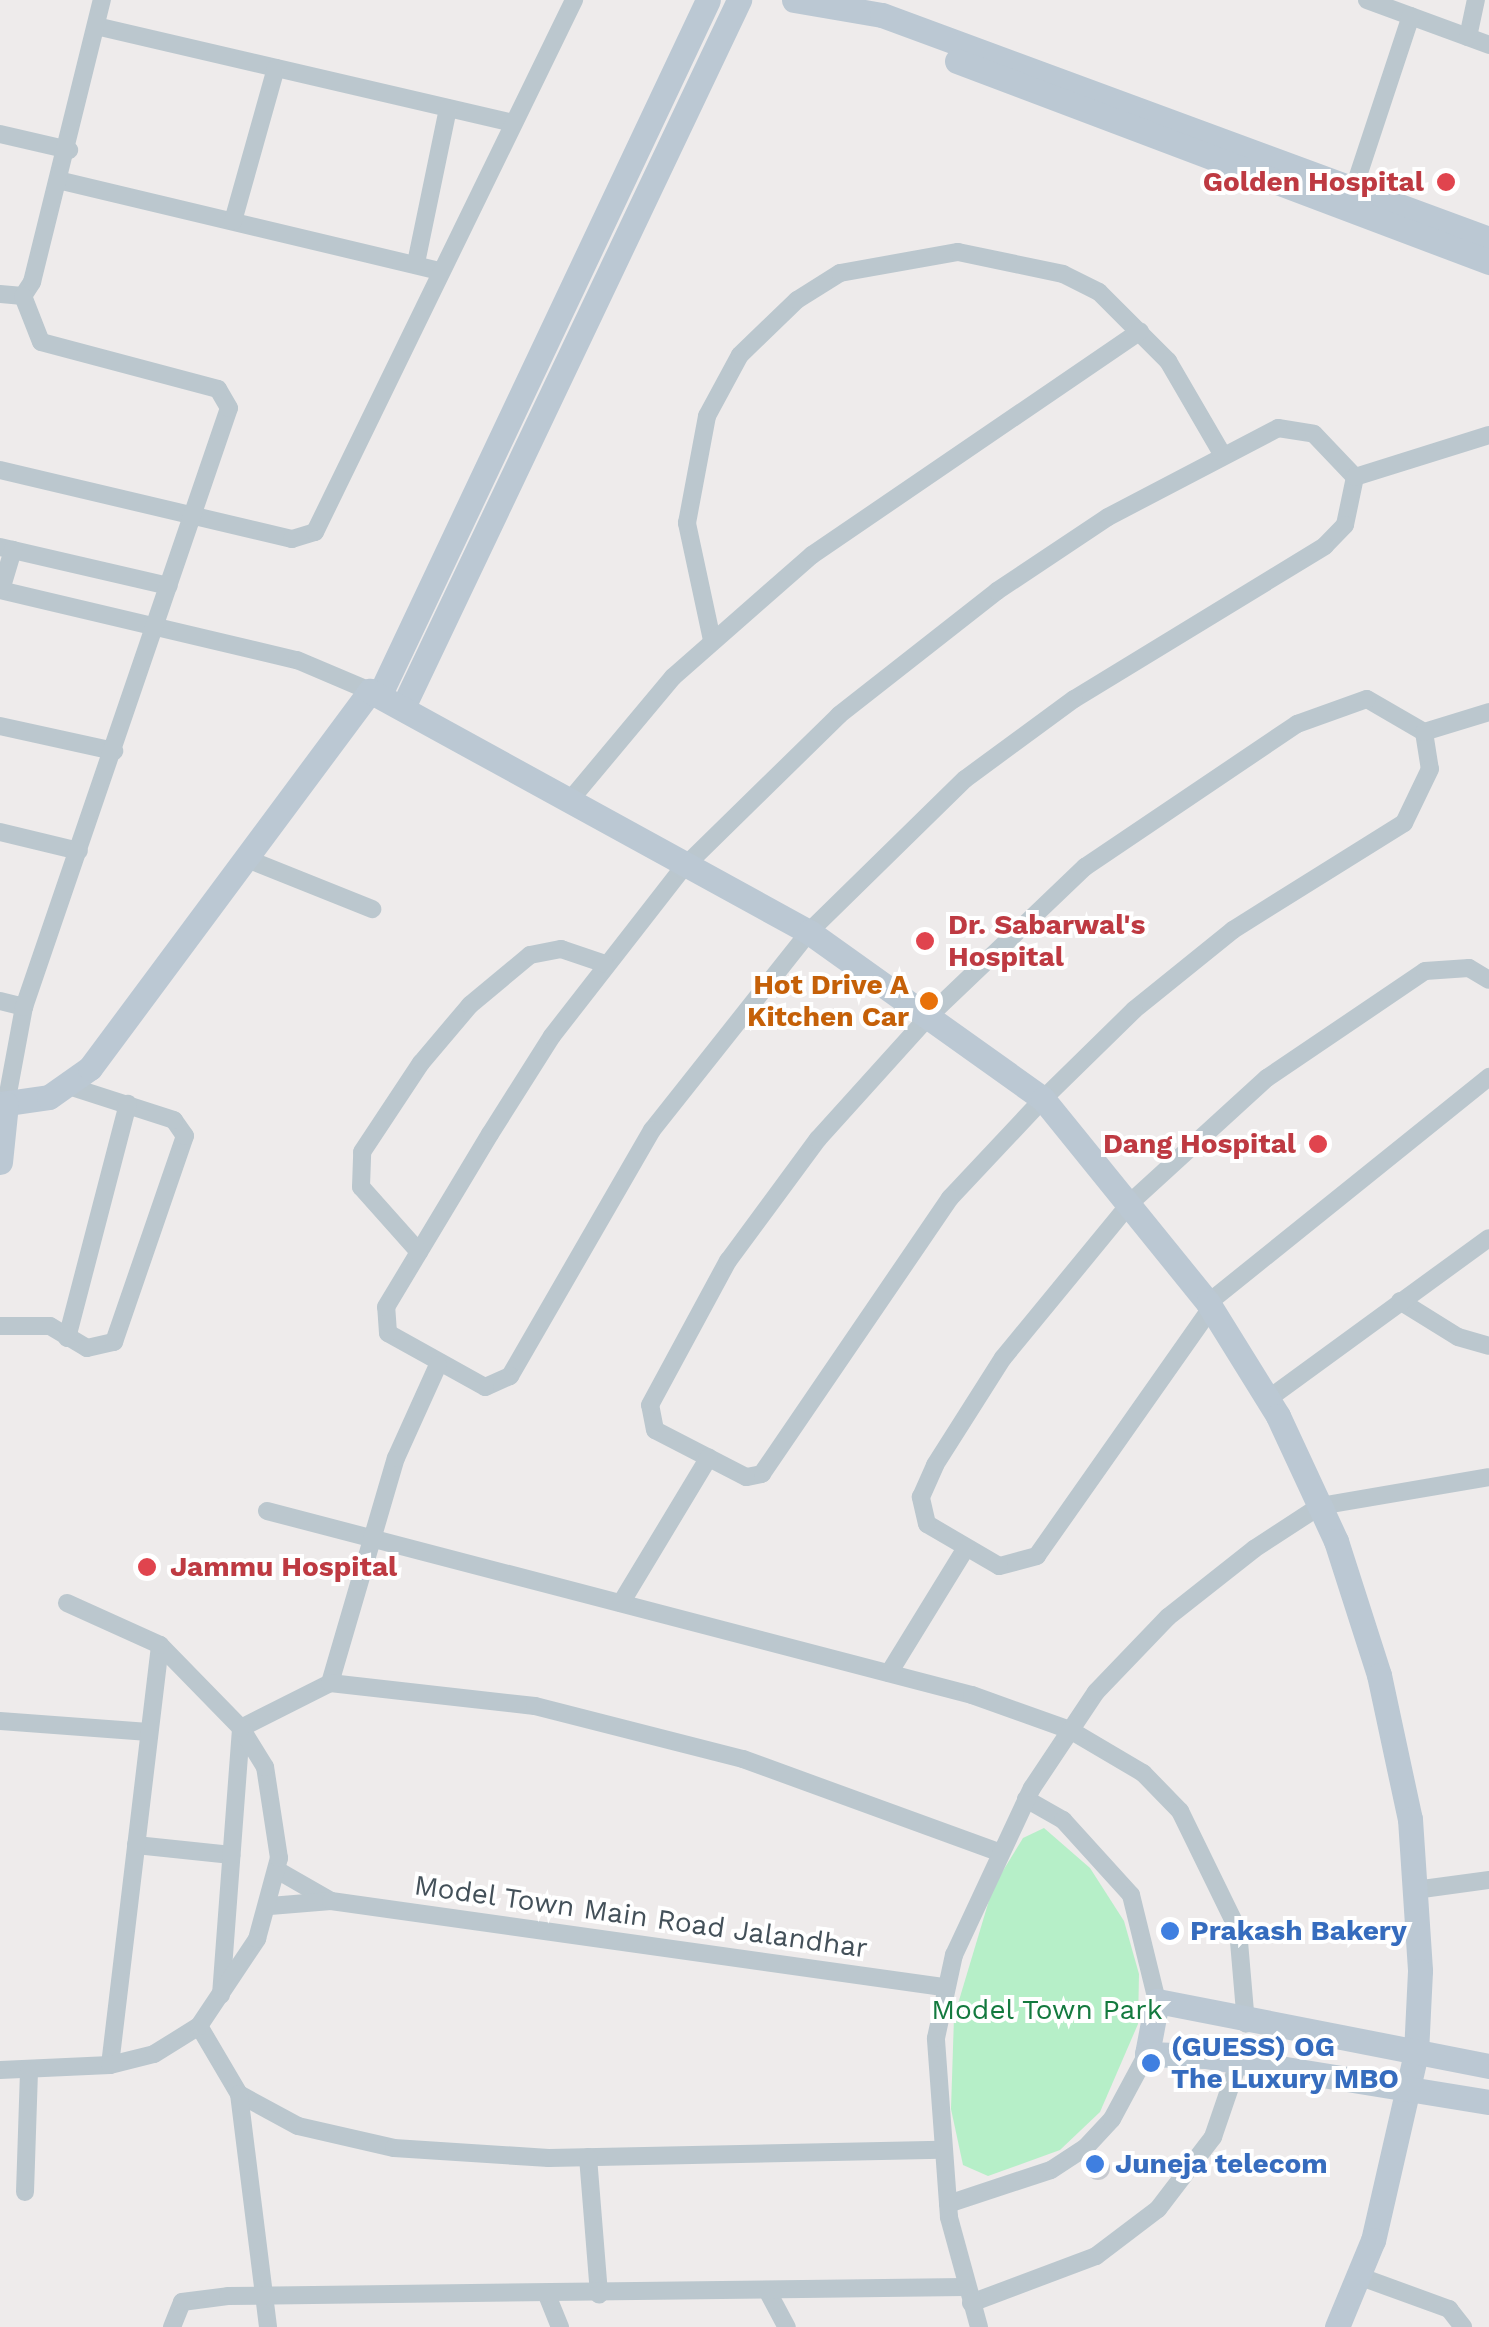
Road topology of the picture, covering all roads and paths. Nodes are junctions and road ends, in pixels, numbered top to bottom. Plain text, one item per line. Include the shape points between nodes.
1 (102, 0) edge
2 (574, 0) edge
3 (708, 0) edge
4 (739, 0) edge
5 (794, 0) edge
6 (1368, 0) edge
7 (1476, 0) edge
8 (848, 12) junction
9 (1411, 16) junction
10 (96, 26) junction
11 (1468, 37) junction
12 (1489, 45) edge
13 (276, 68) junction
14 (448, 108) junction
15 (512, 123) junction
16 (0, 134) edge
17 (69, 150) junction
18 (62, 181) junction
19 (1354, 188) junction
20 (233, 221) junction
21 (1489, 239) edge
22 (1489, 262) edge
23 (416, 263) junction
24 (440, 272) junction
25 (0, 294) edge
26 (24, 296) junction
27 (1140, 331) junction
28 (1487, 440) edge
29 (1221, 452) junction
30 (0, 470) edge
31 (1355, 476) junction
32 (194, 513) junction
33 (6, 549) edge
34 (169, 586) junction
35 (1, 590) edge
36 (156, 626) junction
37 (712, 640) junction
38 (375, 691) junction
39 (404, 705) junction
40 (1489, 712) edge
41 (0, 726) edge
42 (1424, 732) junction
43 (114, 751) junction
44 (571, 799) junction
45 (0, 832) edge
46 (79, 851) junction
47 (247, 859) junction
48 (682, 869) junction
49 (372, 909) dead end
50 (809, 932) junction
51 (605, 964) junction
52 (1489, 980) edge
53 (0, 1001) edge
54 (24, 1007) junction
55 (929, 1016) junction
56 (1489, 1077) edge
57 (70, 1086) junction
58 (1042, 1099) junction
59 (3, 1104) edge
60 (128, 1104) junction
61 (0, 1162) edge
62 (1132, 1202) junction
63 (1489, 1238) edge
64 (420, 1252) junction
65 (1400, 1301) junction
66 (1209, 1306) junction
67 (0, 1326) edge
68 (66, 1338) junction
69 (1489, 1346) edge
70 (438, 1364) junction
71 (1268, 1399) junction
72 (708, 1457) junction
73 (1489, 1477) edge
74 (1320, 1506) junction
75 (266, 1511) dead end
76 (368, 1541) junction
77 (966, 1548) junction
78 (621, 1603) junction
79 (67, 1604) dead end
80 (160, 1645) junction
81 (889, 1673) junction
82 (330, 1683) junction
83 (0, 1720) edge
84 (241, 1728) junction
85 (1070, 1730) junction
86 (149, 1732) junction
87 (1026, 1799) junction
88 (136, 1845) junction
89 (998, 1852) junction
90 (232, 1855) junction
91 (277, 1870) junction
92 (1489, 1880) edge
93 (1414, 1890) junction
94 (331, 1901) junction
95 (270, 1906) junction
96 (943, 1987) junction
97 (221, 1995) junction
98 (1158, 2001) junction
99 (1246, 2024) junction
100 (199, 2026) junction
101 (1416, 2052) junction
102 (1147, 2054) junction
103 (1238, 2061) junction
104 (110, 2066) junction
105 (1489, 2066) edge
106 (0, 2070) edge
107 (29, 2071) junction
108 (1410, 2089) junction
109 (239, 2094) junction
110 (1489, 2102) edge
111 (941, 2150) junction
112 (588, 2157) junction
113 (26, 2192) dead end
114 (948, 2204) junction
115 (1360, 2276) junction
116 (768, 2292) junction
117 (599, 2294) junction
118 (547, 2295) junction
119 (968, 2295) junction
120 (260, 2298) junction
121 (172, 2327) edge
122 (268, 2327) edge
123 (560, 2327) edge
124 (787, 2327) edge
125 (980, 2327) edge
126 (1336, 2327) edge
127 (1463, 2327) edge

1 - 10 street
2 - 15 street
3 - 38 street
4 - 39 street
5 - 8 street
6 - 9 street
7 - 11 street
8 - 19 street via 882,15
8 - 22 street via 878,31
9 - 11 street
9 - 19 street
10 - 13 street
10 - 17 street
11 - 12 street
13 - 14 street
13 - 20 street
14 - 15 street
14 - 23 street
15 - 24 street
16 - 17 street
17 - 18 street
18 - 20 street
18 - 26 street
19 - 21 street
20 - 23 street
23 - 24 street
24 - 32 street via 315,532 292,538
25 - 26 street
26 - 32 street via 40,342 224,392 229,408
27 - 29 street via 1168,361
27 - 37 street via 929,469
27 - 37 street via 1099,292 1063,274 958,252 840,273 797,300 740,355 706,416 691,471 691,568
28 - 31 street
29 - 31 street via 1278,428 1314,434
29 - 48 street via 997,591 839,714
30 - 32 street
31 - 50 street via 1345,524 1326,546 1090,688 965,779
32 - 34 street
33 - 34 street
33 - 35 street
34 - 36 street
35 - 36 street
36 - 38 street via 297,660
36 - 43 street
37 - 44 street via 632,720
38 - 39 street
38 - 47 street
39 - 44 street
40 - 42 street
41 - 43 street
42 - 55 street via 1367,699 1297,724 1085,867
42 - 58 street via 1430,768 1404,822 1232,930 1134,1010
43 - 46 street
44 - 48 street
45 - 46 street
46 - 54 street
47 - 49 street
47 - 57 street via 117,1036
48 - 50 street
48 - 51 street
50 - 55 street
50 - 70 street via 652,1130 510,1376 485,1386
51 - 64 street
51 - 64 street via 561,949 530,955 470,1005 421,1063 362,1152 360,1187
52 - 62 street via 1470,968 1425,972 1267,1078
53 - 54 street
54 - 59 street
55 - 58 street
55 - 72 street via 818,1139 728,1261 650,1405 655,1430
56 - 66 street
57 - 59 street
57 - 60 street
58 - 62 street
58 - 72 street via 950,1198 768,1468 746,1477
59 - 61 street
60 - 68 street
60 - 68 street via 181,1124 185,1136 114,1342 98,1350
62 - 66 street
62 - 77 street via 1003,1358 934,1465 921,1514
63 - 65 street
64 - 70 street via 384,1320 388,1333
65 - 69 street via 1458,1337
65 - 71 street
66 - 71 street
66 - 77 street via 1037,1556 1010,1568
67 - 68 street via 50,1326
70 - 76 street
71 - 74 street
72 - 78 street
73 - 74 street
74 - 85 street via 1168,1617
74 - 93 street via 1379,1675 1410,1819
75 - 76 street
76 - 78 street
76 - 82 street
77 - 81 street
78 - 81 street
79 - 80 street
80 - 84 street
80 - 86 street
81 - 85 street
82 - 84 street
82 - 89 street via 535,1706 743,1759
83 - 86 street
84 - 90 street
84 - 91 street via 265,1767 279,1826
85 - 87 street
85 - 99 street via 1143,1773 1180,1811 1238,1930
86 - 88 street
87 - 89 street
87 - 98 street via 1063,1820 1131,1895
88 - 90 street
88 - 104 street
89 - 96 street
90 - 97 street
91 - 94 street
91 - 95 street
92 - 93 street
93 - 101 street
94 - 95 street
94 - 96 street, Model Town Main Road Jalandhar
95 - 97 street
96 - 111 street via 934,2077
97 - 100 street
98 - 99 street
98 - 102 street
99 - 101 street
100 - 104 street via 154,2054
100 - 109 street
101 - 105 street
101 - 108 street
102 - 103 street
102 - 114 street via 1112,2119 1086,2147 1051,2170
103 - 108 street
103 - 119 street via 1213,2137 1158,2209 1096,2256
104 - 107 street
106 - 107 street
107 - 113 street
108 - 110 street
108 - 115 street
109 - 112 street via 298,2126 394,2148
109 - 120 street
111 - 112 street
111 - 114 street
112 - 117 street
114 - 119 street
115 - 126 street
115 - 127 street via 1449,2309
116 - 117 street
116 - 119 street
116 - 124 street
117 - 118 street
118 - 120 street
118 - 123 street
119 - 125 street
120 - 121 street via 182,2302
120 - 122 street

